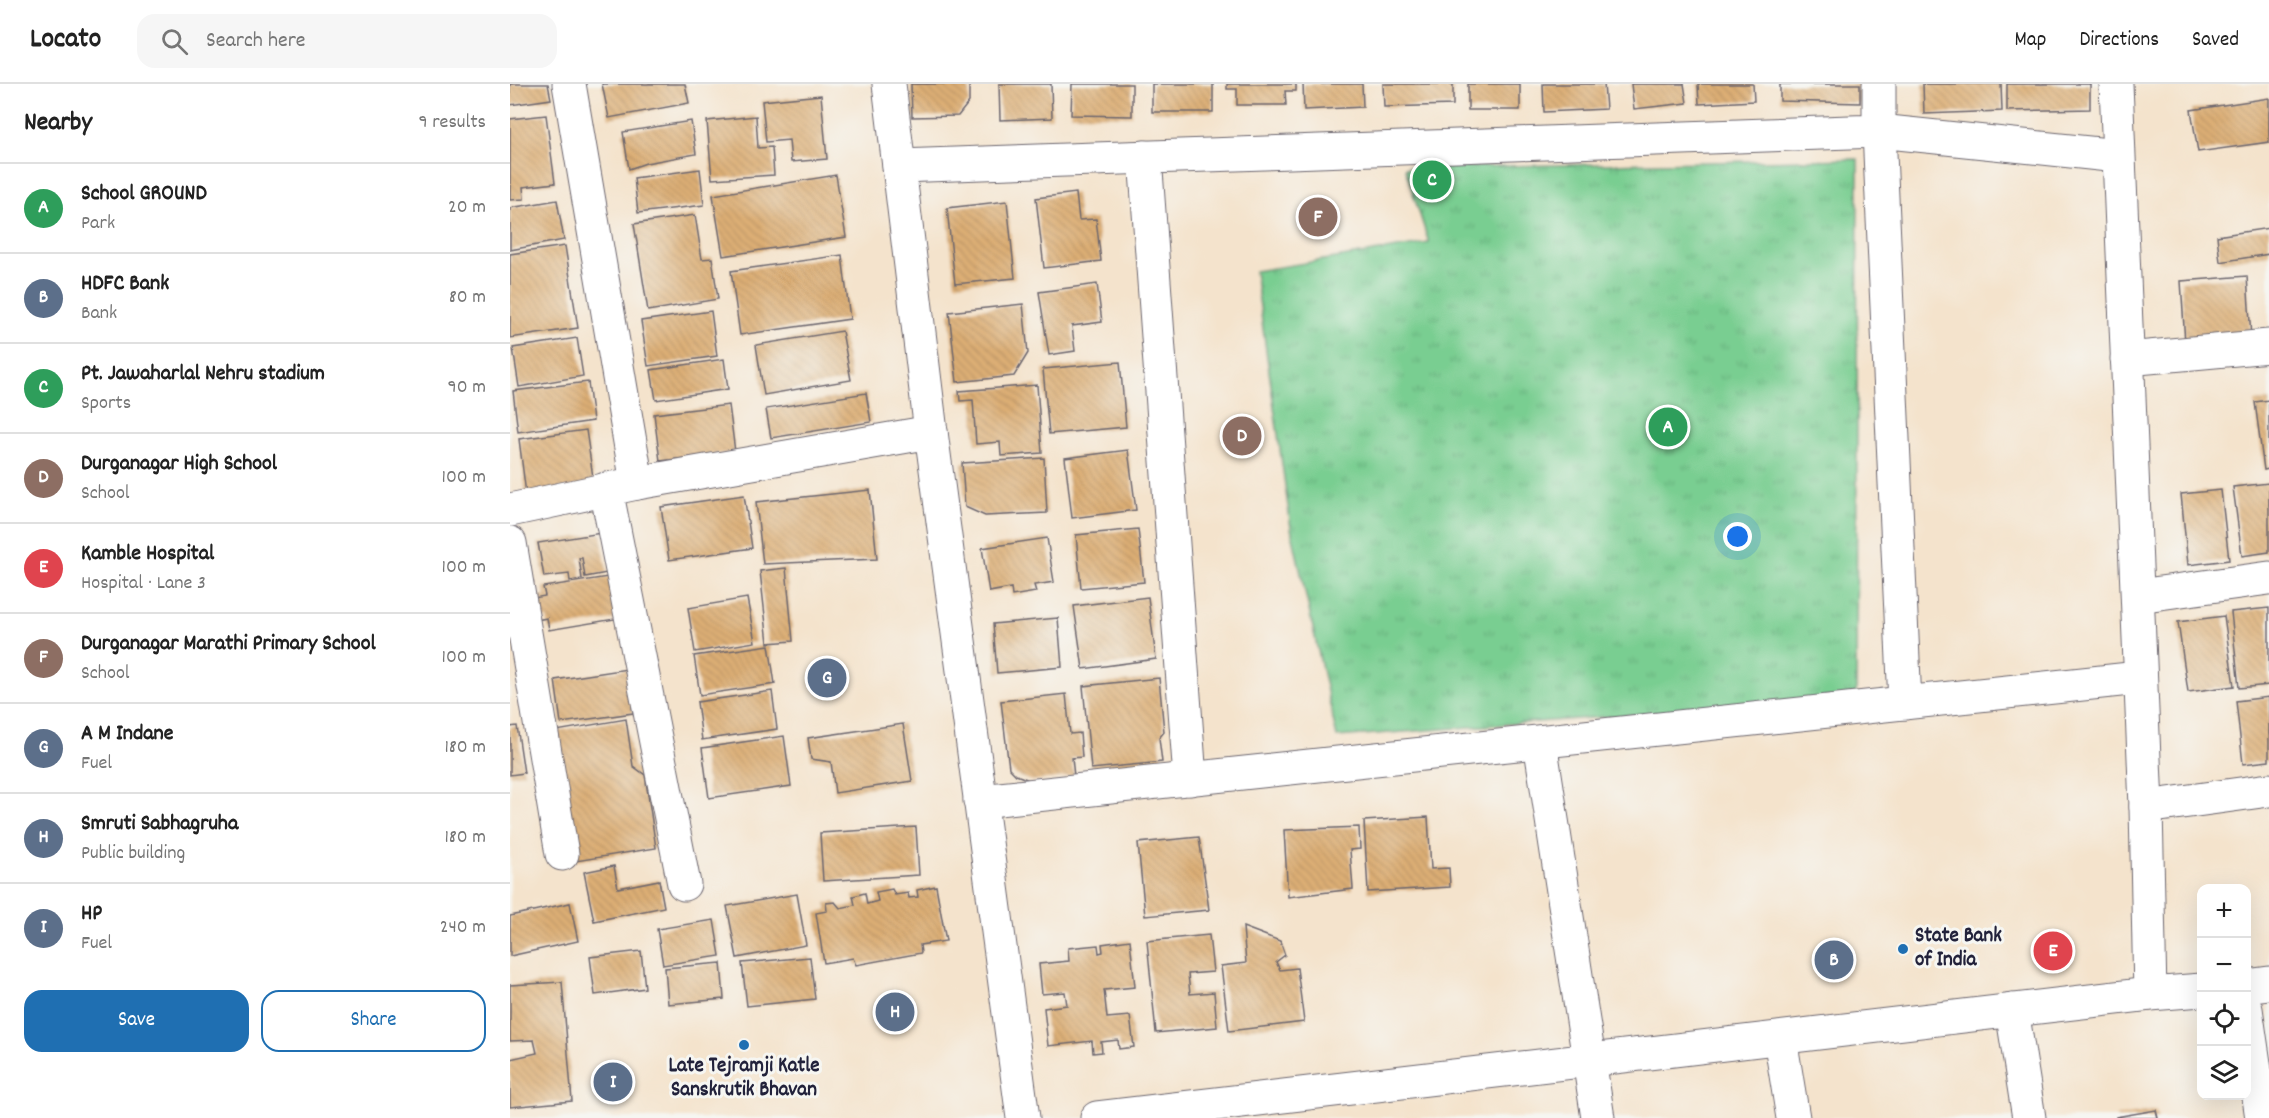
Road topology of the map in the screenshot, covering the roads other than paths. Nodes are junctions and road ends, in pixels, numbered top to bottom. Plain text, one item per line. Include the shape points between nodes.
1 (569, 84) edge
2 (889, 84) edge
3 (1879, 84) edge
4 (2116, 84) edge
5 (1879, 131) junction
6 (2118, 156) junction
7 (1145, 157) junction
8 (899, 166) junction
9 (2269, 346) edge
10 (2127, 359) junction
11 (931, 432) junction
12 (622, 486) junction
13 (510, 510) edge
14 (510, 543) edge
15 (2269, 578) edge
16 (2138, 596) junction
17 (2139, 678) junction
18 (1905, 703) junction
19 (1540, 742) junction
20 (1190, 779) junction
21 (2269, 790) edge
22 (980, 801) junction
23 (2146, 807) junction
24 (562, 854) dead end
25 (684, 884) dead end
26 (2269, 983) edge
27 (2251, 985) edge
28 (2197, 990) edge
29 (2150, 994) junction
30 (2012, 1010) junction
31 (1780, 1038) junction
32 (2251, 1039) edge
33 (1590, 1060) junction
34 (1023, 1118) edge
35 (1097, 1118) edge
36 (1598, 1118) edge
37 (1793, 1118) edge
38 (2029, 1118) edge
39 (2262, 1118) edge

1 - 12 street
2 - 8 street
3 - 5 street
4 - 6 street
5 - 6 street
5 - 7 street
5 - 18 street
6 - 10 street
7 - 8 street
7 - 20 street
8 - 11 street
9 - 10 street
10 - 16 street
11 - 12 street
11 - 22 street
12 - 13 street
12 - 25 street
14 - 24 street
15 - 16 street
16 - 17 street
17 - 18 street
17 - 23 street
18 - 19 street
19 - 20 street
19 - 33 street
20 - 22 street
21 - 23 street
22 - 34 street
23 - 29 street
26 - 27 street
28 - 29 street
29 - 30 street
30 - 31 street
30 - 38 street
31 - 33 street
31 - 37 street
32 - 39 street
33 - 35 street
33 - 36 street

